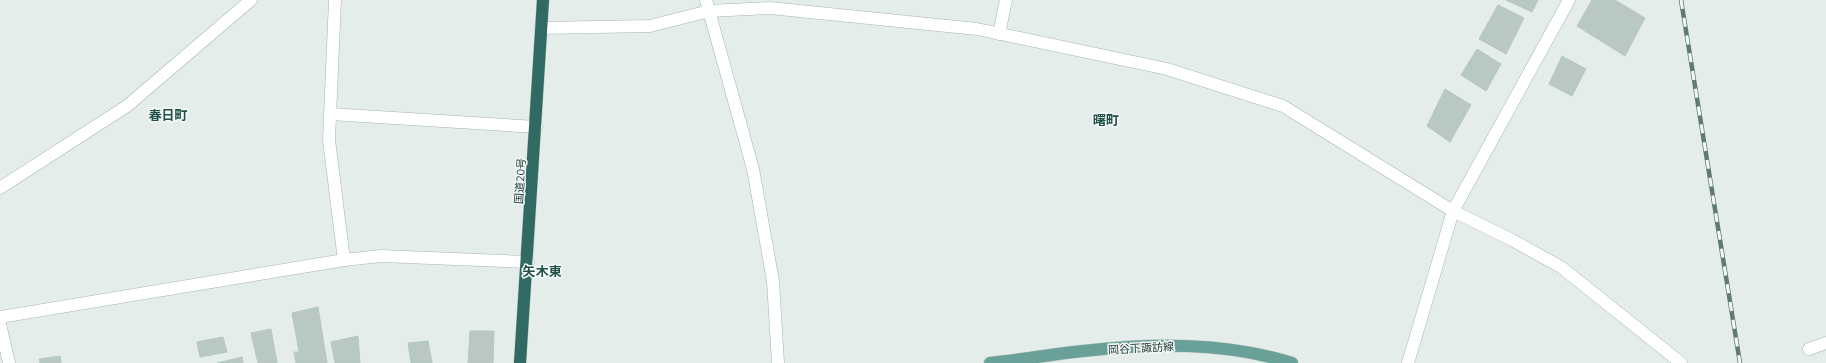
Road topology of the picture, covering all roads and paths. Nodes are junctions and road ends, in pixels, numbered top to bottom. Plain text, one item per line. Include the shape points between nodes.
1 (251, 0) edge
2 (335, 0) edge
3 (543, 0) edge
4 (1006, 0) edge
5 (1569, 0) edge
6 (708, 6) edge
7 (541, 28) junction
8 (999, 34) junction
9 (330, 114) junction
10 (536, 127) junction
11 (0, 188) edge
12 (1453, 211) junction
13 (344, 260) junction
14 (528, 262) junction
15 (0, 317) edge
16 (0, 324) edge
17 (1826, 343) edge
18 (1809, 349) dead end
19 (9, 363) edge
20 (520, 363) edge
21 (778, 363) edge
22 (990, 363) edge
23 (1292, 363) edge
24 (1408, 363) edge
25 (1681, 363) edge

1 - 11 street via 127,106
2 - 9 street
3 - 7 highway, 国道20号
4 - 8 street
5 - 12 street
6 - 7 street via 650,26
6 - 8 street via 770,8 969,28
6 - 21 street via 753,169 773,281
7 - 10 highway, 国道20号
8 - 12 street via 1168,69 1283,106
9 - 10 street
9 - 13 street via 329,140
10 - 14 highway, 国道20号
12 - 24 street
12 - 25 street via 1561,267
13 - 14 street via 380,256
13 - 15 street
14 - 20 highway, 国道20号
16 - 19 street
17 - 18 street
22 - 23 main road, 岡谷下諏訪線 via 1084,350 1168,345 1225,348

